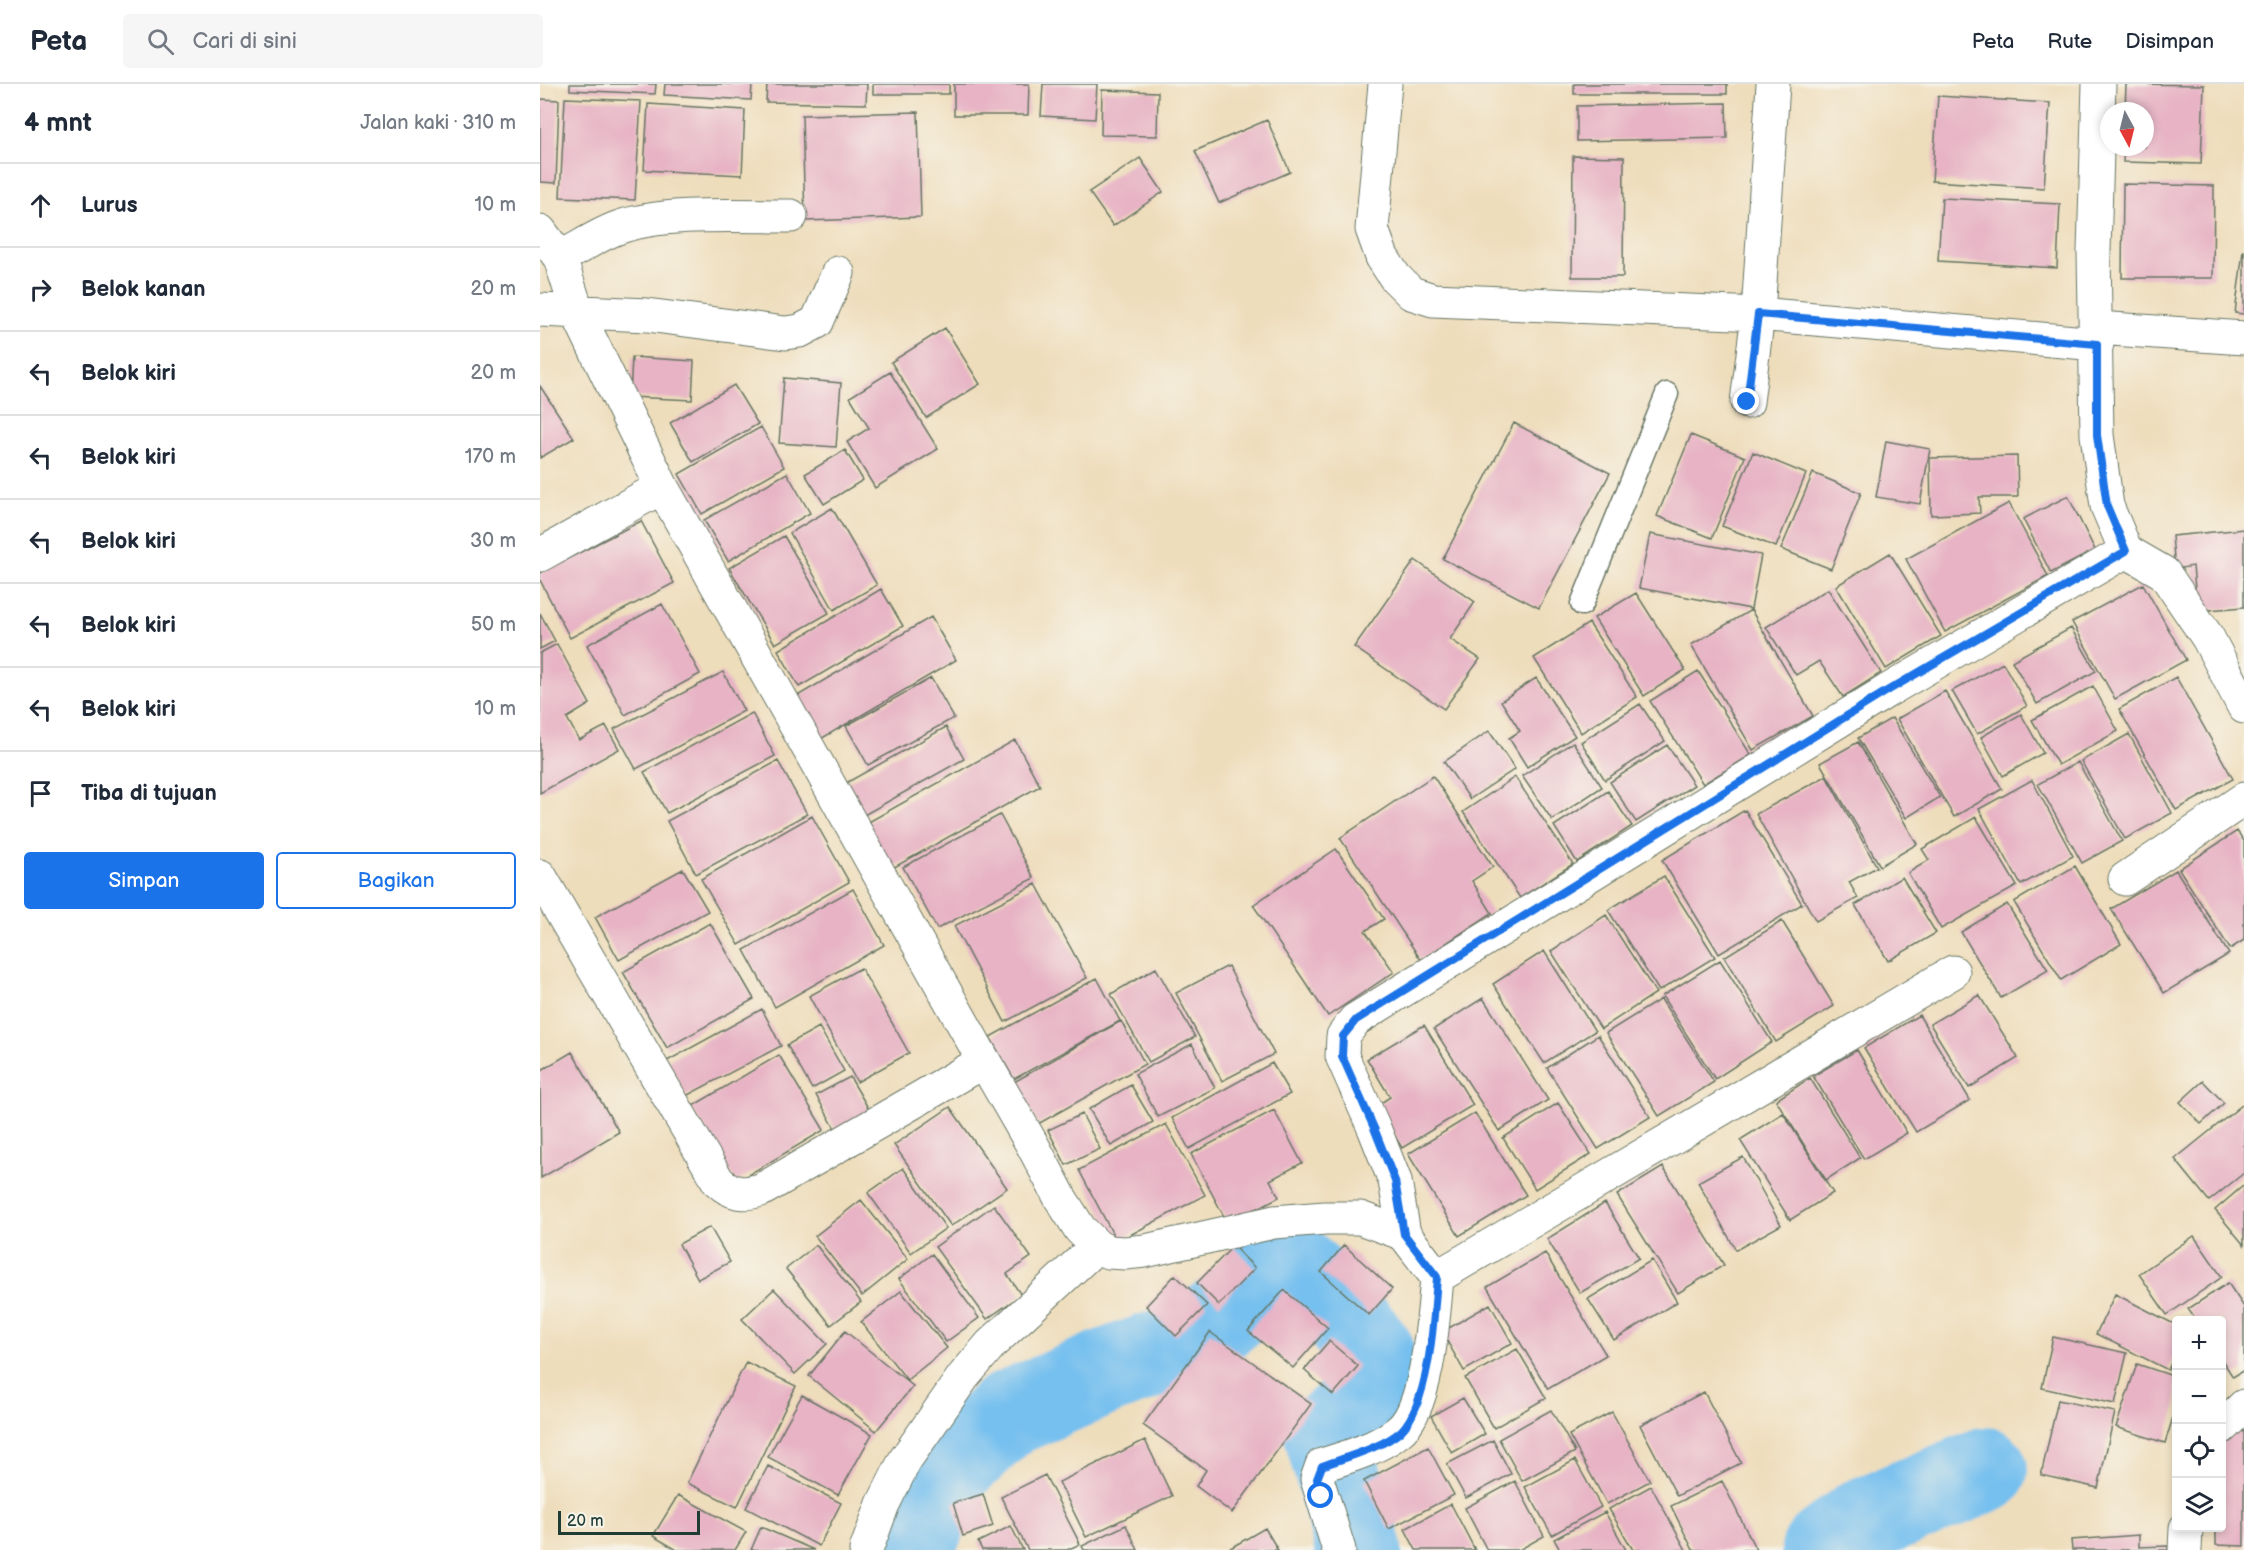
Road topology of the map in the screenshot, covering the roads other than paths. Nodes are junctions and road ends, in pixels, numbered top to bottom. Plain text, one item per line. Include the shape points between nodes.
1 (1384, 84) edge
2 (1773, 84) edge
3 (2099, 84) edge
4 (791, 216) dead end
5 (540, 231) edge
6 (560, 258) junction
7 (838, 273) dead end
8 (540, 310) edge
9 (578, 314) junction
10 (1758, 314) junction
11 (2097, 336) junction
12 (2244, 338) edge
13 (1667, 394) dead end
14 (1747, 402) dead end
15 (662, 487) junction
16 (2126, 551) junction
17 (540, 555) edge
18 (1582, 604) dead end
19 (2244, 707) edge
20 (2244, 799) edge
21 (540, 876) edge
22 (2125, 879) dead end
23 (1953, 972) dead end
24 (984, 1061) junction
25 (1404, 1234) junction
26 (1097, 1246) junction
27 (1437, 1277) junction
28 (2244, 1406) edge
29 (2225, 1424) edge
30 (2186, 1532) edge
31 (866, 1550) edge
32 (1339, 1550) edge
33 (2185, 1550) edge

1 - 10 street via 1372,230 1382,257 1412,293 1433,300
2 - 10 street
3 - 11 street via 2094,251
4 - 6 street via 652,219 617,228
5 - 6 street
6 - 9 street
7 - 9 street via 817,322 800,331 785,333 647,315
8 - 9 street
9 - 15 street
10 - 11 street
10 - 14 street
11 - 12 street
11 - 16 street via 2097,435 2107,506
13 - 18 lane
15 - 17 street
15 - 24 street
16 - 19 street via 2164,573 2208,638
16 - 25 street via 1887,691 1356,1020 1343,1036 1342,1056 1395,1181
20 - 22 street
21 - 24 street via 718,1181 728,1190 738,1194 761,1190
23 - 27 street
24 - 26 street via 1060,1199 1080,1230
25 - 26 street via 1360,1218 1325,1218 1274,1222 1145,1251 1108,1252
25 - 27 street
26 - 31 street via 999,1337 963,1377 905,1460 882,1504
27 - 32 street via 1427,1364 1415,1410 1400,1431 1368,1450 1322,1466 1317,1479
28 - 29 street
30 - 33 street

